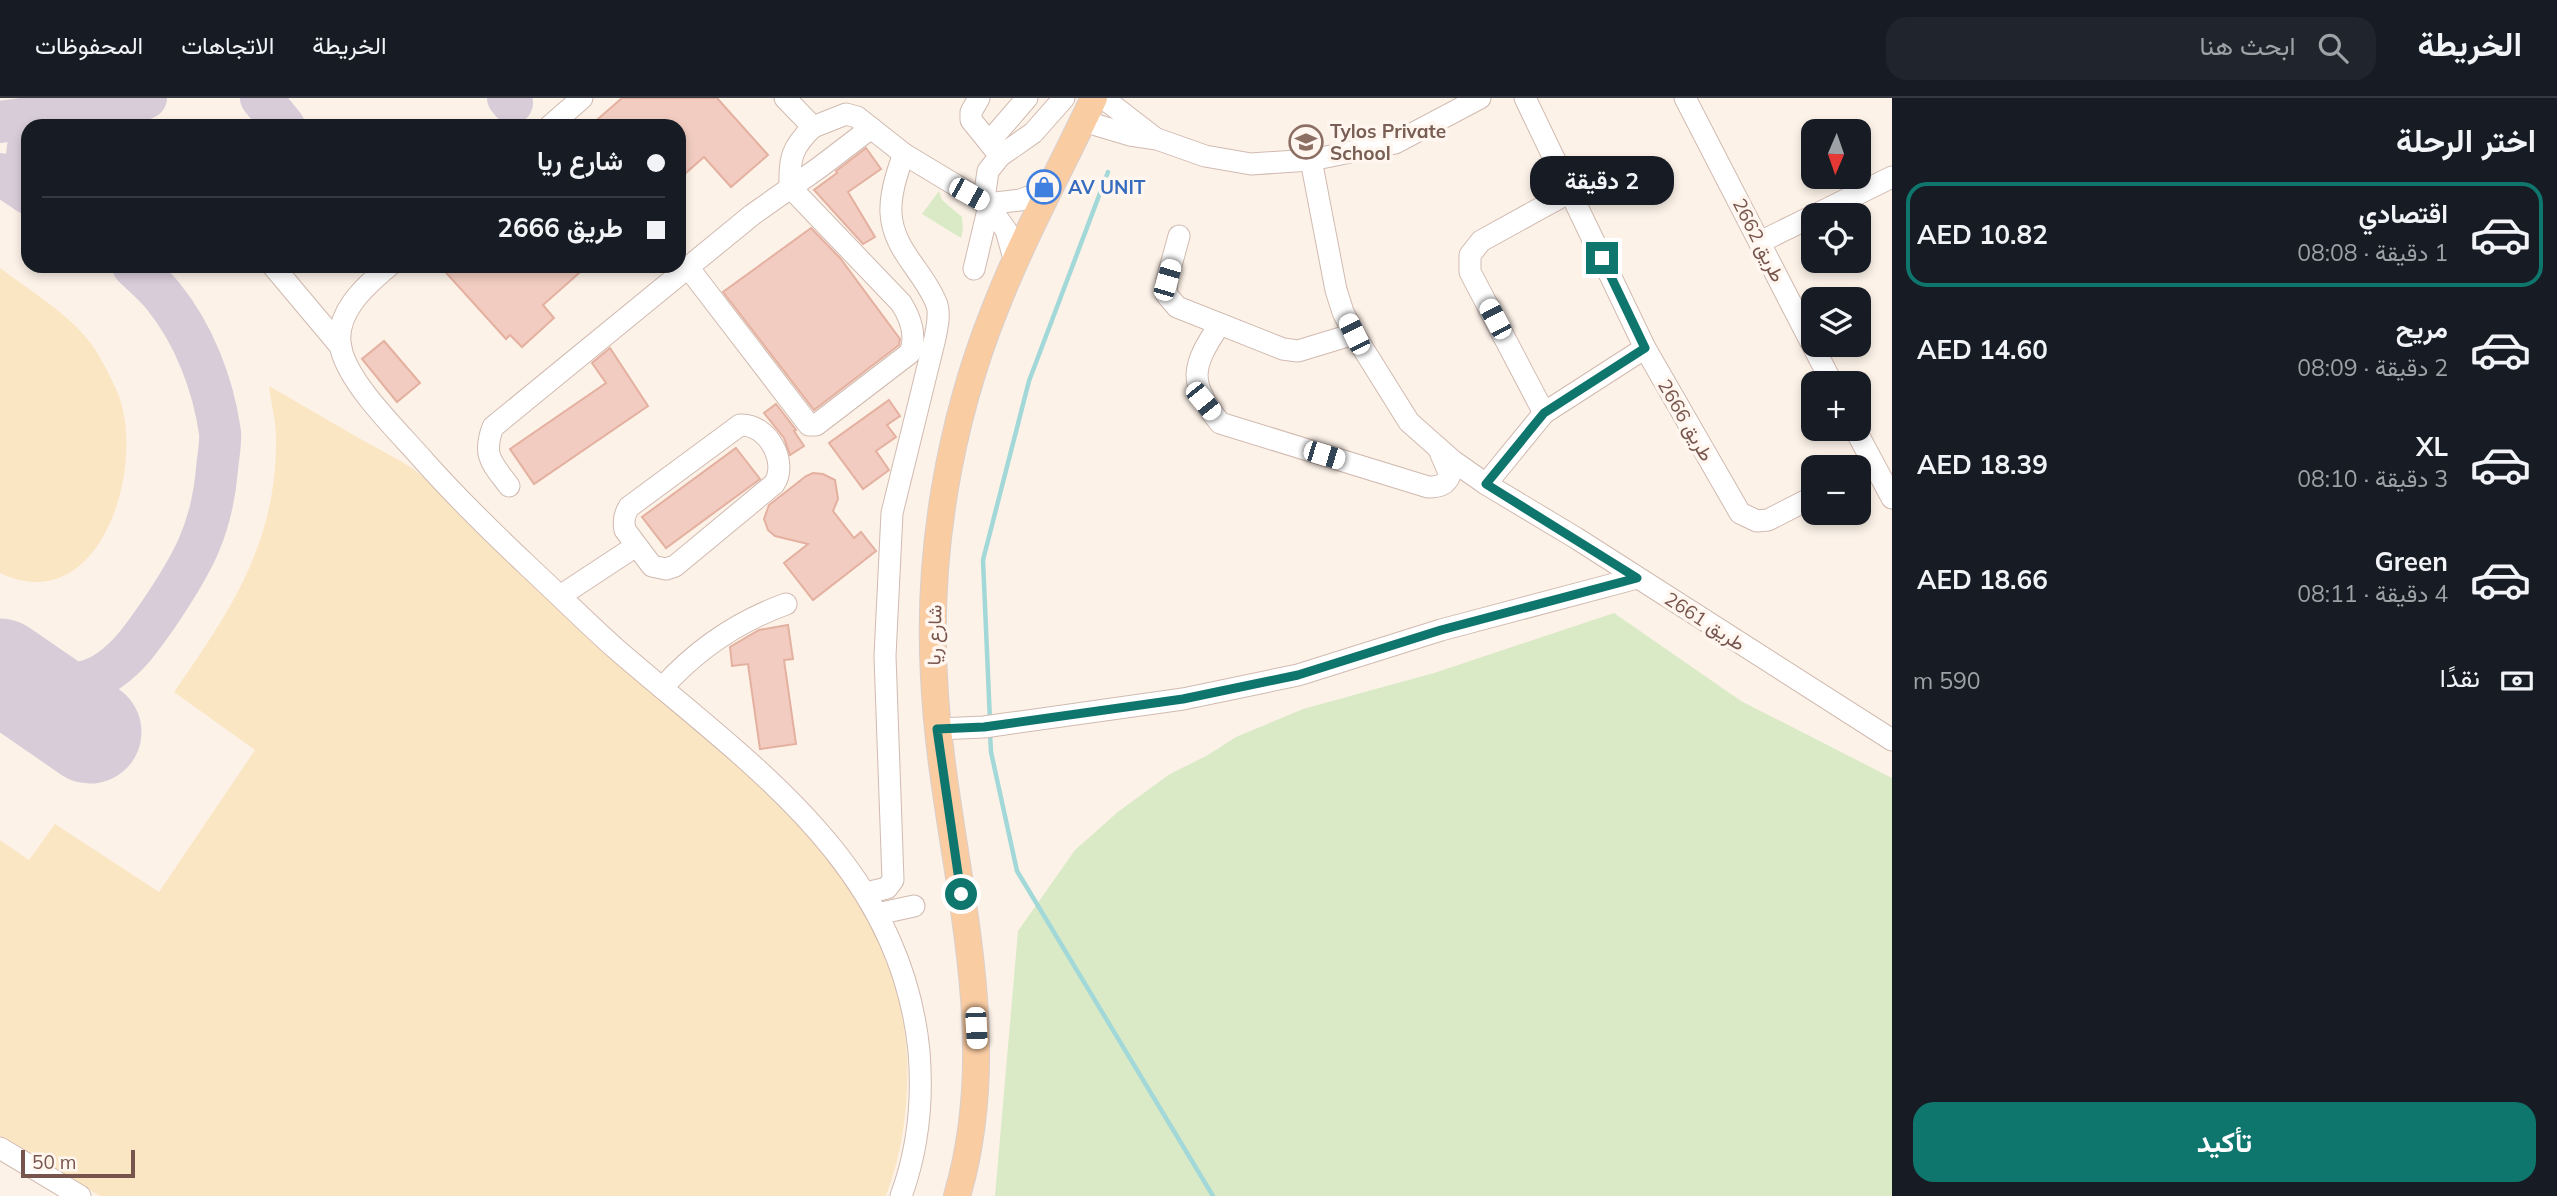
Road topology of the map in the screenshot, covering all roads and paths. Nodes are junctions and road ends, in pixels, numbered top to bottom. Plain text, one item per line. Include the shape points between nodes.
1 (583, 98) edge
2 (979, 98) edge
3 (1027, 98) edge
4 (1064, 98) edge
5 (1103, 98) edge
6 (1480, 98) edge
7 (1525, 98) edge
8 (1685, 98) edge
9 (785, 99) edge
10 (1089, 109) edge
11 (558, 119) edge
12 (813, 127) junction
13 (871, 128) junction
14 (1157, 139) junction
15 (995, 149) junction
16 (904, 154) junction
17 (1311, 160) junction
18 (1892, 177) edge
19 (790, 187) junction
20 (1051, 189) junction
21 (1570, 192) junction
22 (1840, 203) edge
23 (987, 204) junction
24 (1801, 222) edge
25 (1179, 236) dead end
26 (1760, 243) junction
27 (1015, 262) junction
28 (687, 266) joint
29 (974, 269) dead end
30 (279, 273) edge
31 (381, 273) edge
32 (679, 273) edge
33 (1220, 324) junction
34 (1354, 334) junction
35 (341, 347) junction
36 (1645, 348) junction
37 (1826, 371) edge
38 (1544, 413) junction
39 (1439, 449) junction
40 (1871, 475) edge
41 (1486, 484) junction
42 (509, 486) dead end
43 (1892, 498) edge
44 (1801, 503) edge
45 (636, 546) junction
46 (1637, 578) junction
47 (560, 597) junction
48 (786, 604) dead end
49 (662, 688) junction
50 (937, 729) junction
51 (1892, 740) edge
52 (866, 893) junction
53 (914, 906) dead end
54 (877, 914) junction
55 (0, 1148) edge
56 (80, 1196) edge
57 (901, 1196) edge
58 (957, 1196) edge

1 - 11 street
2 - 15 street via 971,120
3 - 15 street
4 - 15 street via 1033,133
5 - 14 street
6 - 17 street via 1395,143
7 - 21 street, طريق 2666
8 - 26 street, طريق 2662
9 - 12 street
10 - 14 street via 1130,135
10 - 20 main road, شارع ريا
12 - 13 street via 846,114
12 - 19 street via 797,142 789,165
13 - 16 street
13 - 19 street
14 - 17 street via 1205,156 1251,164
15 - 23 street via 986,182
16 - 23 street
16 - 52 street via 892,198 893,227 938,312 892,513 885,656 893,880 887,888
17 - 34 street, طريق 2661 via 1336,290
18 - 22 street
19 - 28 street
19 - 28 street via 891,290 909,317 910,353 816,425 805,423
20 - 23 street via 1020,200
20 - 27 main road, شارع ريا
21 - 36 street, طريق 2666
21 - 38 street via 1481,241 1470,255 1470,272
23 - 27 street via 1006,230
23 - 29 street
24 - 26 street
25 - 33 street via 1166,294 1177,307
26 - 37 street, طريق 2662
27 - 50 main road, شارع ريا via 978,354 946,485 934,618
30 - 35 street
31 - 35 street via 350,306
32 - 42 street via 493,427 487,455
33 - 34 street via 1298,351
33 - 39 street via 1198,360 1197,370 1203,401 1220,423 1428,487 1448,482 1450,475
34 - 39 street, طريق 2661 via 1409,422
35 - 47 street via 362,388 452,493
36 - 38 street
36 - 44 street, طريق 2666 via 1740,513 1757,521 1768,520
38 - 41 street
39 - 41 street, طريق 2661
40 - 43 street
41 - 46 street, طريق 2661
45 - 45 street via 652,566 671,568 774,484 780,472 779,459 760,430 740,425 629,507 623,523
45 - 47 street
46 - 50 street via 1441,630 1298,675 1183,699 992,726
46 - 51 street, طريق 2661
47 - 49 street
48 - 49 street via 717,638
49 - 52 street via 799,809
50 - 58 main road, شارع ريا via 972,962 977,1052 971,1136
52 - 54 street
53 - 54 street
54 - 57 street via 896,952 917,1030 918,1132
55 - 56 street

